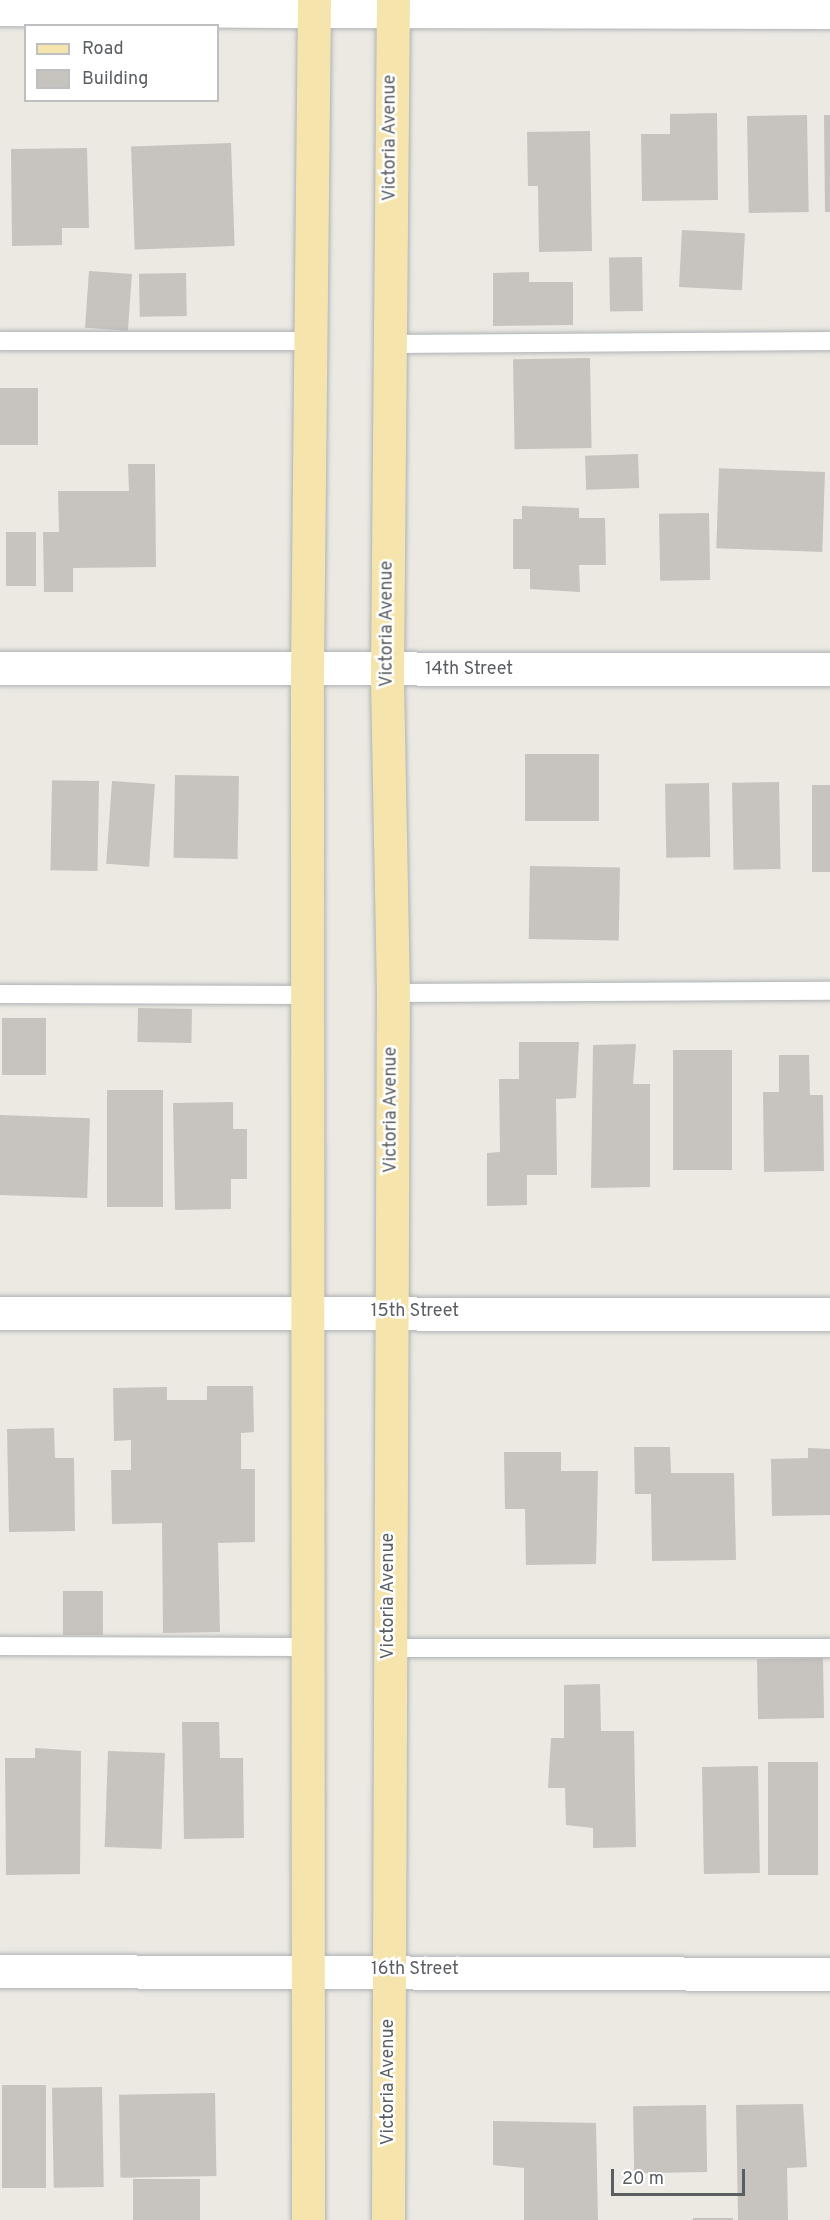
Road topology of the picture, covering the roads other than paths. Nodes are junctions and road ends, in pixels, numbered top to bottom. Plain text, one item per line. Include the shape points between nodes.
1 (314, 6) edge
2 (393, 6) edge
3 (0, 9) edge
4 (830, 12) edge
5 (0, 341) edge
6 (310, 341) junction
7 (830, 342) edge
8 (390, 344) junction
9 (0, 668) edge
10 (307, 669) junction
11 (830, 669) edge
12 (387, 671) junction
13 (830, 991) edge
14 (393, 993) junction
15 (0, 994) edge
16 (308, 994) junction
17 (390, 1311) junction
18 (0, 1313) edge
19 (309, 1313) junction
20 (830, 1314) edge
21 (0, 1646) edge
22 (307, 1647) junction
23 (389, 1648) junction
24 (830, 1648) edge
25 (305, 1970) junction
26 (390, 1970) junction
27 (0, 1971) edge
28 (830, 1974) edge
29 (308, 2220) edge
30 (388, 2220) edge

1 - 2 street
1 - 3 street
1 - 6 main road
2 - 4 street
2 - 8 main road, Victoria Avenue
5 - 6 lane
6 - 10 main road
7 - 8 lane
8 - 12 main road, Victoria Avenue
9 - 10 street, 14th Street
10 - 12 street, 14th Street
10 - 16 main road
11 - 12 street, 14th Street
12 - 14 main road, Victoria Avenue
13 - 14 lane
14 - 17 main road, Victoria Avenue
15 - 16 lane
16 - 19 main road
17 - 19 street, 15th Street
17 - 20 street, 15th Street
17 - 23 main road, Victoria Avenue
18 - 19 street, 15th Street
19 - 22 main road
21 - 22 lane
22 - 25 main road
23 - 24 lane
23 - 26 main road, Victoria Avenue
25 - 26 street, 16th Street
25 - 27 street, 16th Street
25 - 29 main road
26 - 28 street, 16th Street
26 - 30 main road, Victoria Avenue

